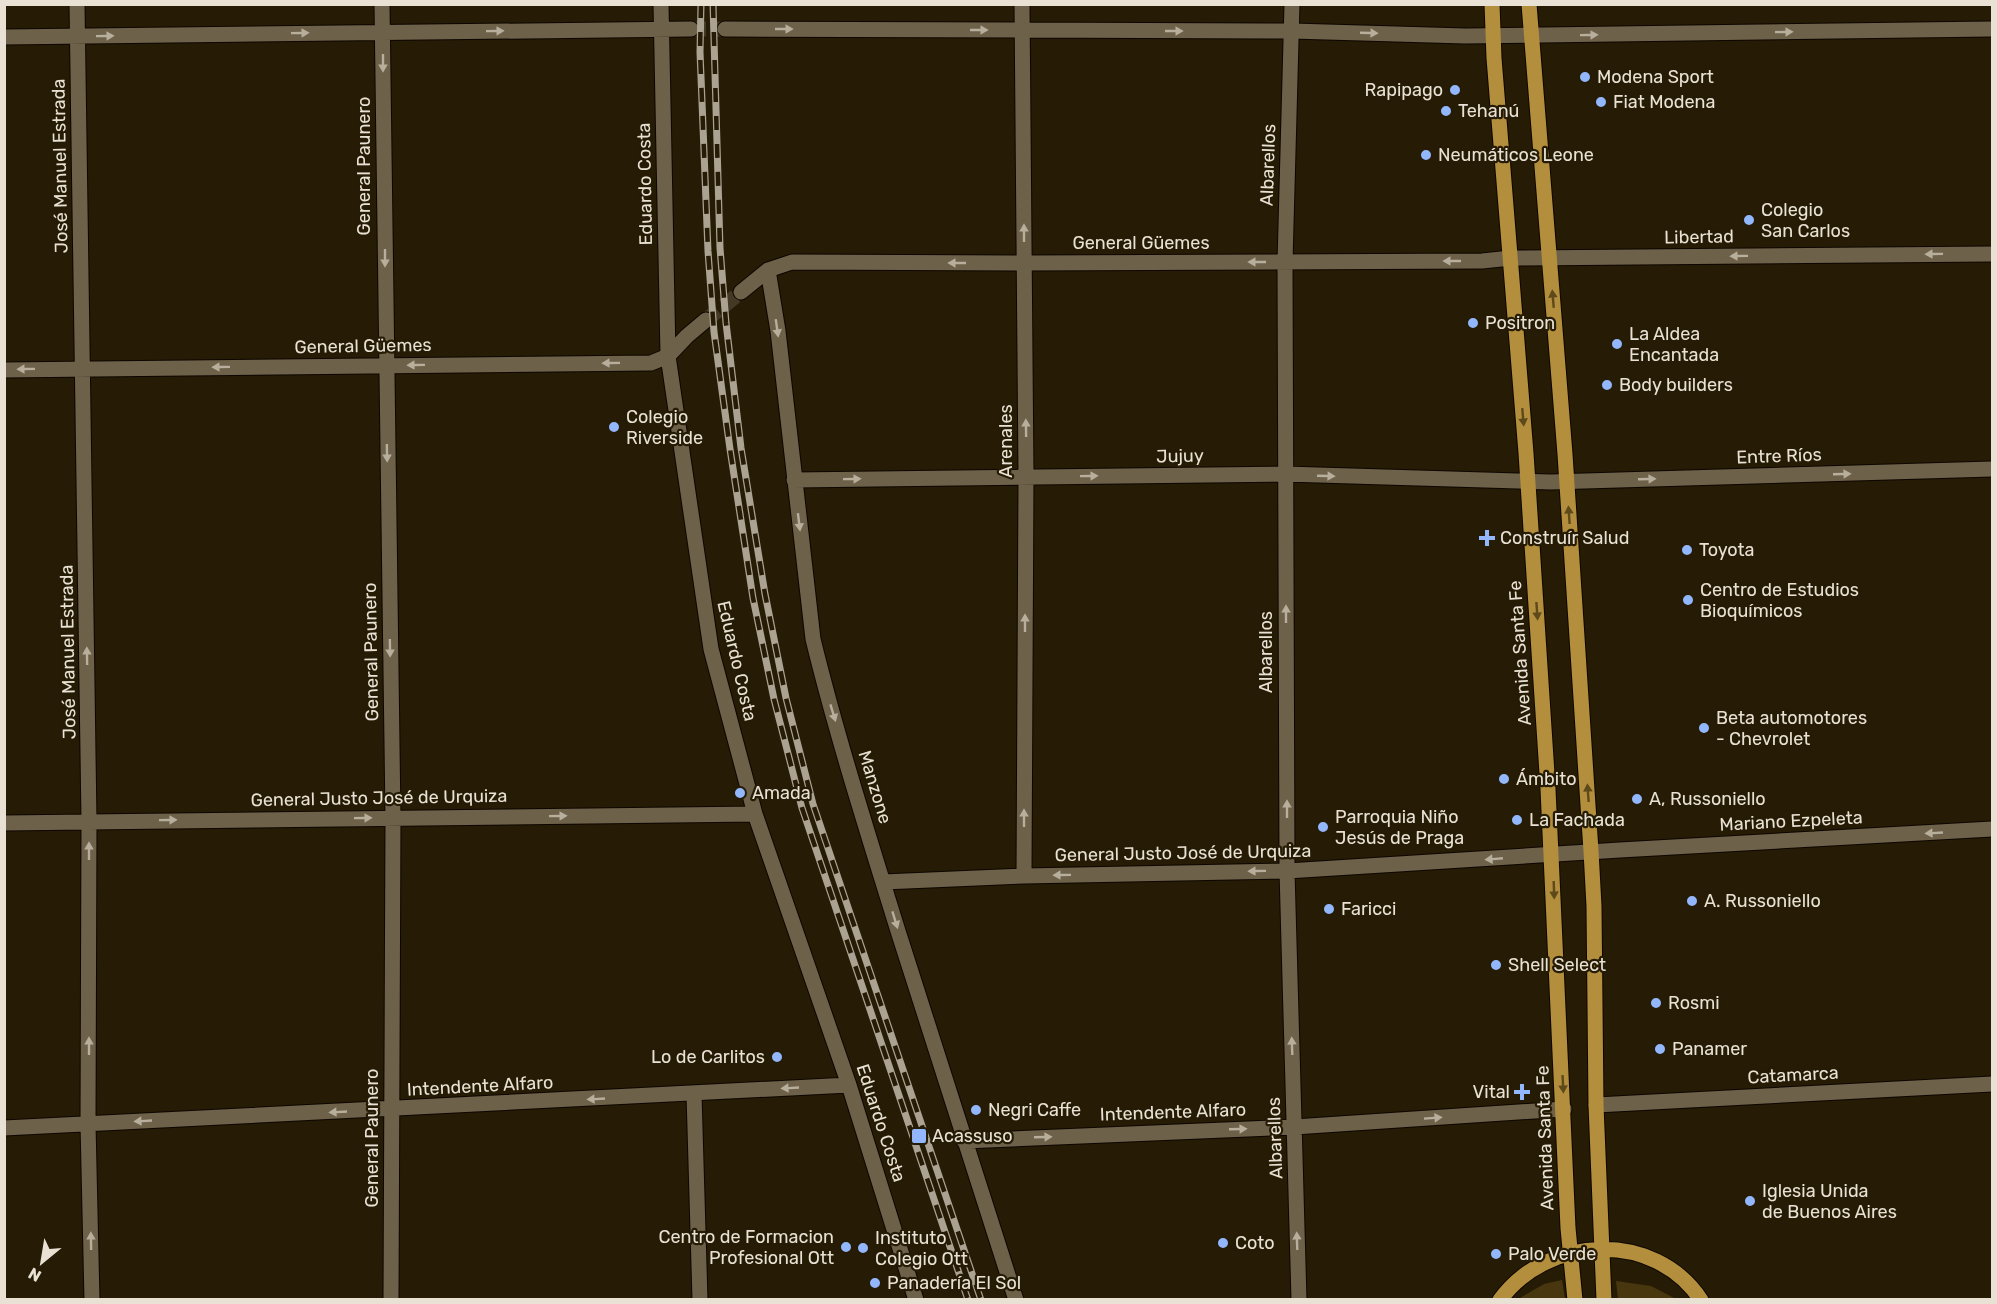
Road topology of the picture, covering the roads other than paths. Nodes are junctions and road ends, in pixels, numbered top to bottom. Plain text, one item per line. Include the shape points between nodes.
1 (77, 4) edge
2 (382, 4) edge
3 (661, 4) edge
4 (1022, 4) edge
5 (1292, 4) edge
6 (1492, 4) edge
7 (1529, 4) edge
8 (660, 29) junction
9 (690, 29) tunnel mouth
10 (725, 29) tunnel mouth
11 (1992, 29) edge
12 (1022, 30) junction
13 (1292, 31) junction
14 (383, 32) junction
15 (1493, 35) junction
16 (1530, 35) junction
17 (76, 36) junction
18 (4, 37) edge
19 (1992, 254) edge
20 (1511, 258) junction
21 (1550, 258) junction
22 (1285, 262) junction
23 (1024, 263) junction
24 (768, 270) junction
25 (741, 292) tunnel mouth
26 (706, 320) tunnel mouth
27 (668, 356) junction
28 (386, 366) junction
29 (83, 369) junction
30 (4, 370) edge
31 (1992, 470) edge
32 (1285, 474) junction
33 (1026, 476) junction
34 (794, 480) junction
35 (1528, 481) junction
36 (1567, 481) junction
37 (755, 814) junction
38 (393, 818) junction
39 (89, 821) junction
40 (4, 823) edge
41 (1992, 829) edge
42 (1591, 851) junction
43 (1552, 854) junction
44 (1287, 871) junction
45 (1024, 876) junction
46 (883, 882) junction
47 (1992, 1084) edge
48 (849, 1085) junction
49 (694, 1094) junction
50 (1596, 1106) junction
51 (1564, 1109) junction
52 (392, 1110) junction
53 (88, 1124) junction
54 (1294, 1127) junction
55 (4, 1128) edge
56 (964, 1141) junction
57 (1601, 1248) junction
58 (1570, 1253) junction
59 (92, 1299) edge
60 (391, 1299) edge
61 (700, 1299) edge
62 (916, 1299) edge
63 (1016, 1299) edge
64 (1299, 1299) edge
65 (1500, 1299) edge
66 (1575, 1299) edge
67 (1604, 1299) edge
68 (1701, 1299) edge

1 - 17 street, José Manuel Estrada
2 - 14 street, General Paunero
3 - 8 street, Eduardo Costa
4 - 12 street, Arenales
5 - 13 street, Albarellos
6 - 15 main road, Avenida Santa Fe
7 - 16 main road
8 - 9 street
14 -> 8 street
8 - 27 street, Eduardo Costa
10 -> 12 street
16 -> 11 street
12 -> 13 street
23 -> 12 street, Arenales
13 -> 15 street
13 - 22 street, Albarellos
17 -> 14 street
14 -> 28 street, General Paunero
15 - 16 street
15 - 20 main road, Avenida Santa Fe
16 - 21 main road
17 - 18 street
17 - 29 street, José Manuel Estrada
19 -> 21 street, Libertad
20 - 21 street, General Güemes
20 -> 22 street, General Güemes
20 -> 35 main road, Avenida Santa Fe
36 -> 21 main road
22 -> 23 street, General Güemes
22 - 32 street, Albarellos
23 -> 24 street, General Güemes via 792,261
33 -> 23 street, Arenales
24 - 25 street, General Güemes
24 -> 34 street, Manzone
26 - 27 street
27 -> 28 street, General Güemes via 651,363
27 - 37 street, Eduardo Costa via 711,649
28 -> 29 street, General Güemes
28 -> 38 street, General Paunero
29 -> 30 street, General Güemes
39 -> 29 street, José Manuel Estrada
36 -> 31 street, Entre Ríos
33 -> 32 street, Jujuy
32 -> 35 street, Jujuy
44 -> 32 street, Albarellos
34 -> 33 street, Jujuy
45 -> 33 street, Arenales
34 -> 46 street, Manzone via 813,639
35 - 36 street, Jujuy
35 -> 43 main road, Avenida Santa Fe
42 -> 36 main road
38 -> 37 street, General Justo José de Urquiza
37 - 48 street, Eduardo Costa
39 -> 38 street, General Justo José de Urquiza
38 - 52 street, General Paunero
39 - 40 street, General Justo José de Urquiza
53 -> 39 street, José Manuel Estrada
41 -> 42 street, Mariano Ezpeleta
42 - 43 street, General Justo José de Urquiza
42 - 50 main road
43 -> 44 street, General Justo José de Urquiza
43 -> 51 main road, Avenida Santa Fe
44 -> 45 street, General Justo José de Urquiza
54 -> 44 street, Albarellos
45 - 46 street, General Justo José de Urquiza
46 -> 56 street, Manzone
47 - 50 street, Catamarca
48 -> 49 street, Intendente Alfaro
48 - 62 street, Eduardo Costa
49 -> 52 street, Intendente Alfaro
49 - 61 street
50 - 57 main road
54 -> 51 street, Intendente Alfaro
51 - 58 main road, Avenida Santa Fe
52 -> 53 street, Intendente Alfaro
52 - 60 street, General Paunero
53 - 55 street, Intendente Alfaro
59 -> 53 street, José Manuel Estrada
56 -> 54 street, Intendente Alfaro
64 -> 54 street, Albarellos
56 - 63 street, Manzone
57 - 58 main road
57 - 67 main road
57 - 68 main road via 1632,1252 1655,1261 1678,1275
58 - 65 main road via 1530,1269
58 - 66 main road, Avenida Santa Fe

